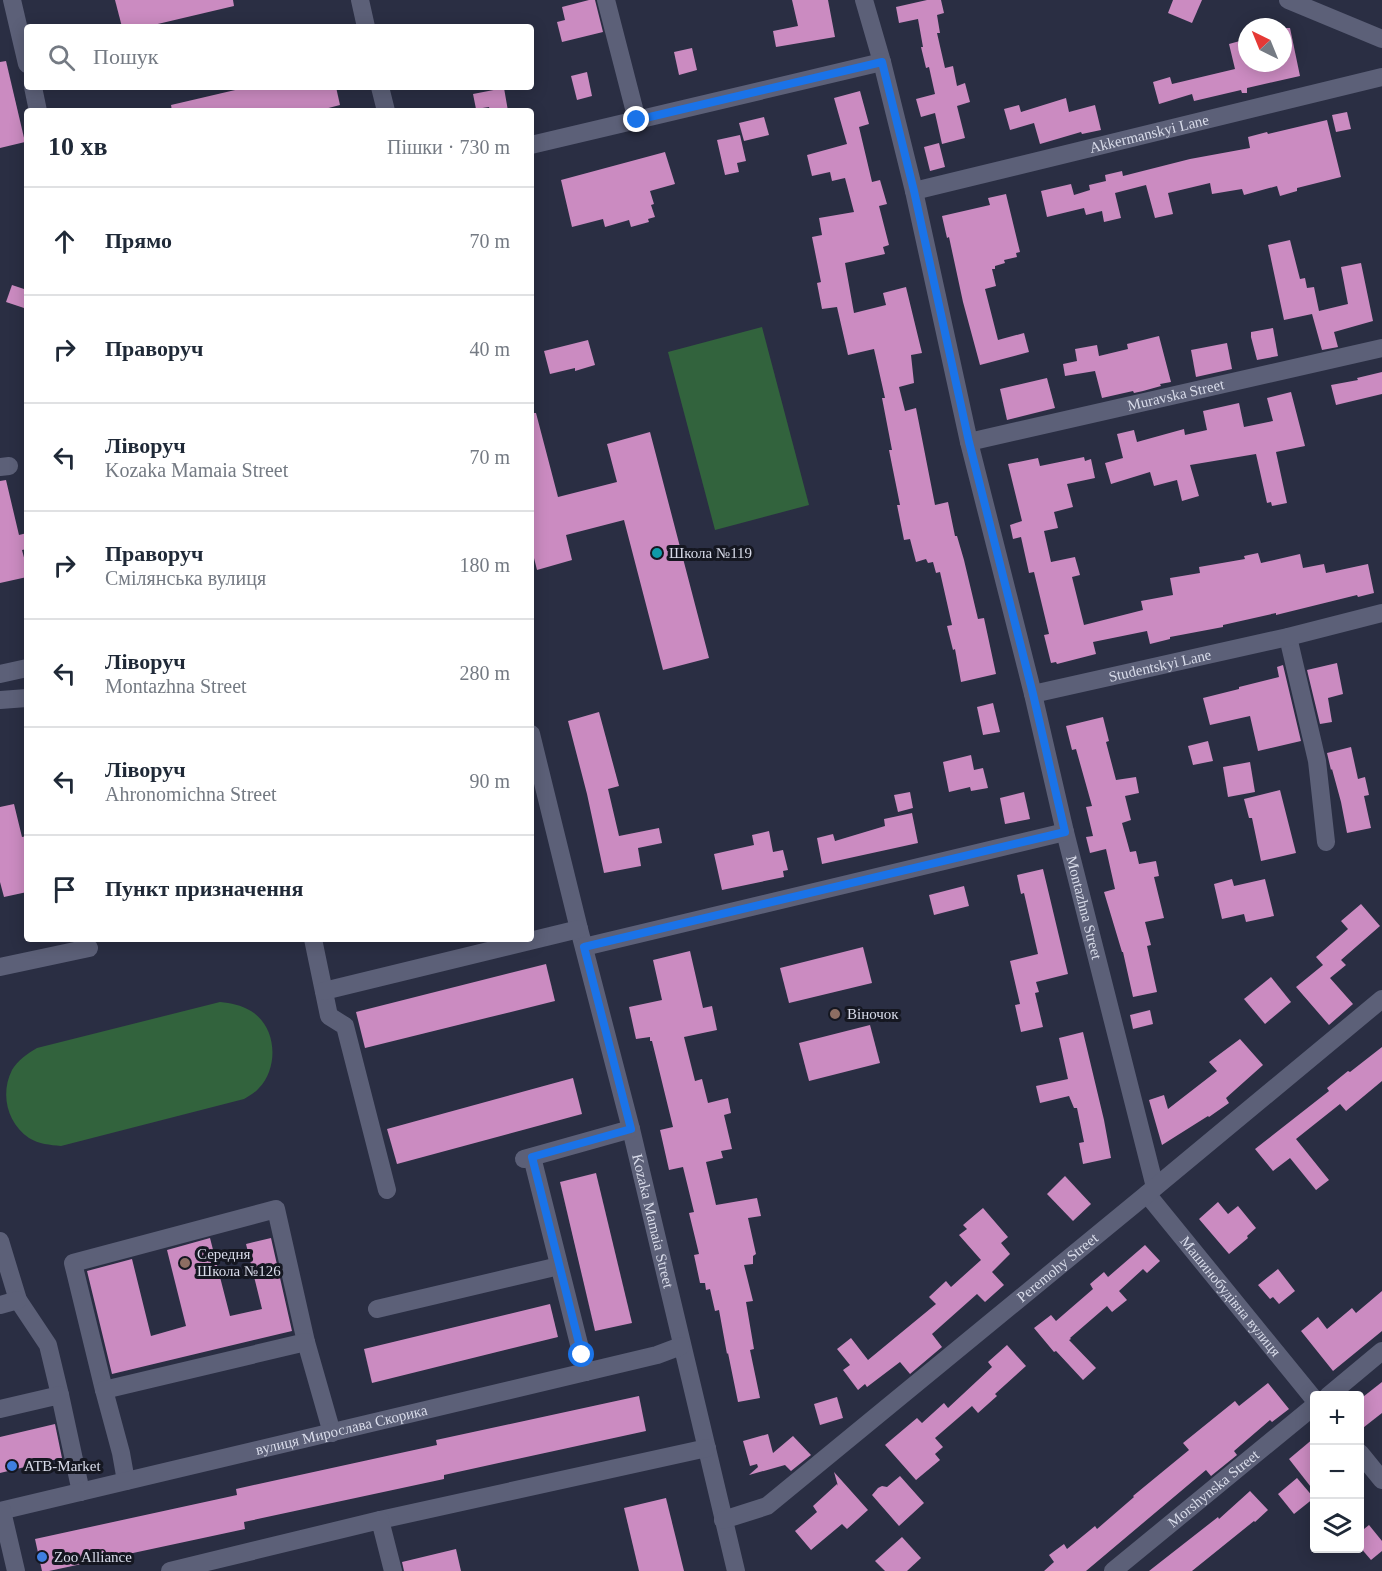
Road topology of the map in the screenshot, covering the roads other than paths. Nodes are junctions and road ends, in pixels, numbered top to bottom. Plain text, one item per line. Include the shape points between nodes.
1 (12, 0) edge
2 (360, 0) edge
3 (606, 0) edge
4 (864, 0) edge
5 (1288, 0) edge
6 (365, 24) edge
7 (1382, 39) edge
8 (24, 50) edge
9 (882, 62) junction
10 (1382, 77) edge
11 (34, 90) edge
12 (381, 90) edge
13 (37, 108) edge
14 (385, 108) edge
15 (637, 120) junction
16 (534, 144) edge
17 (914, 191) junction
18 (1382, 348) edge
19 (969, 442) junction
20 (1382, 613) edge
21 (1288, 637) junction
22 (24, 669) edge
23 (0, 674) edge
24 (1033, 694) junction
25 (24, 698) edge
26 (0, 700) edge
27 (534, 758) edge
28 (540, 807) edge
29 (1065, 832) junction
30 (1326, 842) dead end
31 (579, 929) junction
32 (534, 940) edge
33 (315, 942) edge
34 (526, 942) edge
35 (584, 947) junction
36 (89, 948) dead end
37 (0, 967) edge
38 (324, 991) junction
39 (1382, 999) edge
40 (631, 1129) junction
41 (387, 1190) dead end
42 (1151, 1191) junction
43 (0, 1241) edge
44 (559, 1266) junction
45 (18, 1300) junction
46 (0, 1305) edge
47 (377, 1310) dead end
48 (306, 1342) junction
49 (681, 1346) junction
50 (1382, 1351) edge
51 (586, 1372) junction
52 (104, 1390) junction
53 (1333, 1391) edge
54 (1310, 1394) edge
55 (60, 1395) junction
56 (0, 1409) edge
57 (1310, 1409) edge
58 (332, 1432) junction
59 (707, 1448) junction
60 (1364, 1459) edge
61 (1382, 1480) edge
62 (126, 1481) junction
63 (81, 1492) junction
64 (1, 1511) edge
65 (380, 1520) junction
66 (723, 1520) junction
67 (16, 1571) edge
68 (170, 1571) edge
69 (393, 1571) edge
70 (736, 1571) edge
71 (1113, 1571) edge

1 - 8 street
2 - 6 street
3 - 15 street
4 - 9 street, Montazhna Street
5 - 7 street
9 - 15 street
9 - 17 street, Montazhna Street
10 - 17 street, Akkermanskyi Lane
11 - 13 street
12 - 14 street
15 - 16 street
17 - 19 street, Montazhna Street
18 - 19 street, Muravska Street
19 - 24 street, Montazhna Street
20 - 21 street, Studentskyi Lane
21 - 24 street, Studentskyi Lane
21 - 30 street via 1317,761
22 - 23 street
24 - 29 street, Montazhna Street
25 - 26 street
27 - 28 street, Kozaka Mamaia Street
28 - 31 street, Kozaka Mamaia Street
29 - 35 street
29 - 42 street, Montazhna Street
31 - 32 street
31 - 35 street, Kozaka Mamaia Street
33 - 38 street
34 - 38 street
35 - 40 street, Kozaka Mamaia Street
36 - 37 street
38 - 41 street via 329,1016 345,1026
39 - 42 street, Peremohy Street
40 - 44 street via 528,1158
40 - 49 street, Kozaka Mamaia Street
42 - 54 street, Машинобудівна вулиця
42 - 66 street, Peremohy Street via 767,1506
43 - 45 street
44 - 47 street
44 - 51 street
45 - 46 street
45 - 55 street via 48,1345
48 - 52 street
48 - 52 street via 276,1209 73,1263
48 - 58 street
49 - 51 street, вулиця Мирослава Скорика
49 - 59 street, Kozaka Mamaia Street
50 - 53 street
51 - 58 street, вулиця Мирослава Скорика
52 - 62 street
55 - 56 street
55 - 63 street
57 - 71 street, Morshynska Street
58 - 62 street, вулиця Мирослава Скорика
59 - 65 street
59 - 66 street, Kozaka Mamaia Street
60 - 61 street
62 - 63 street, вулиця Мирослава Скорика
63 - 64 street, вулиця Мирослава Скорика
64 - 67 street
65 - 68 street
65 - 69 street
66 - 70 street, Kozaka Mamaia Street

